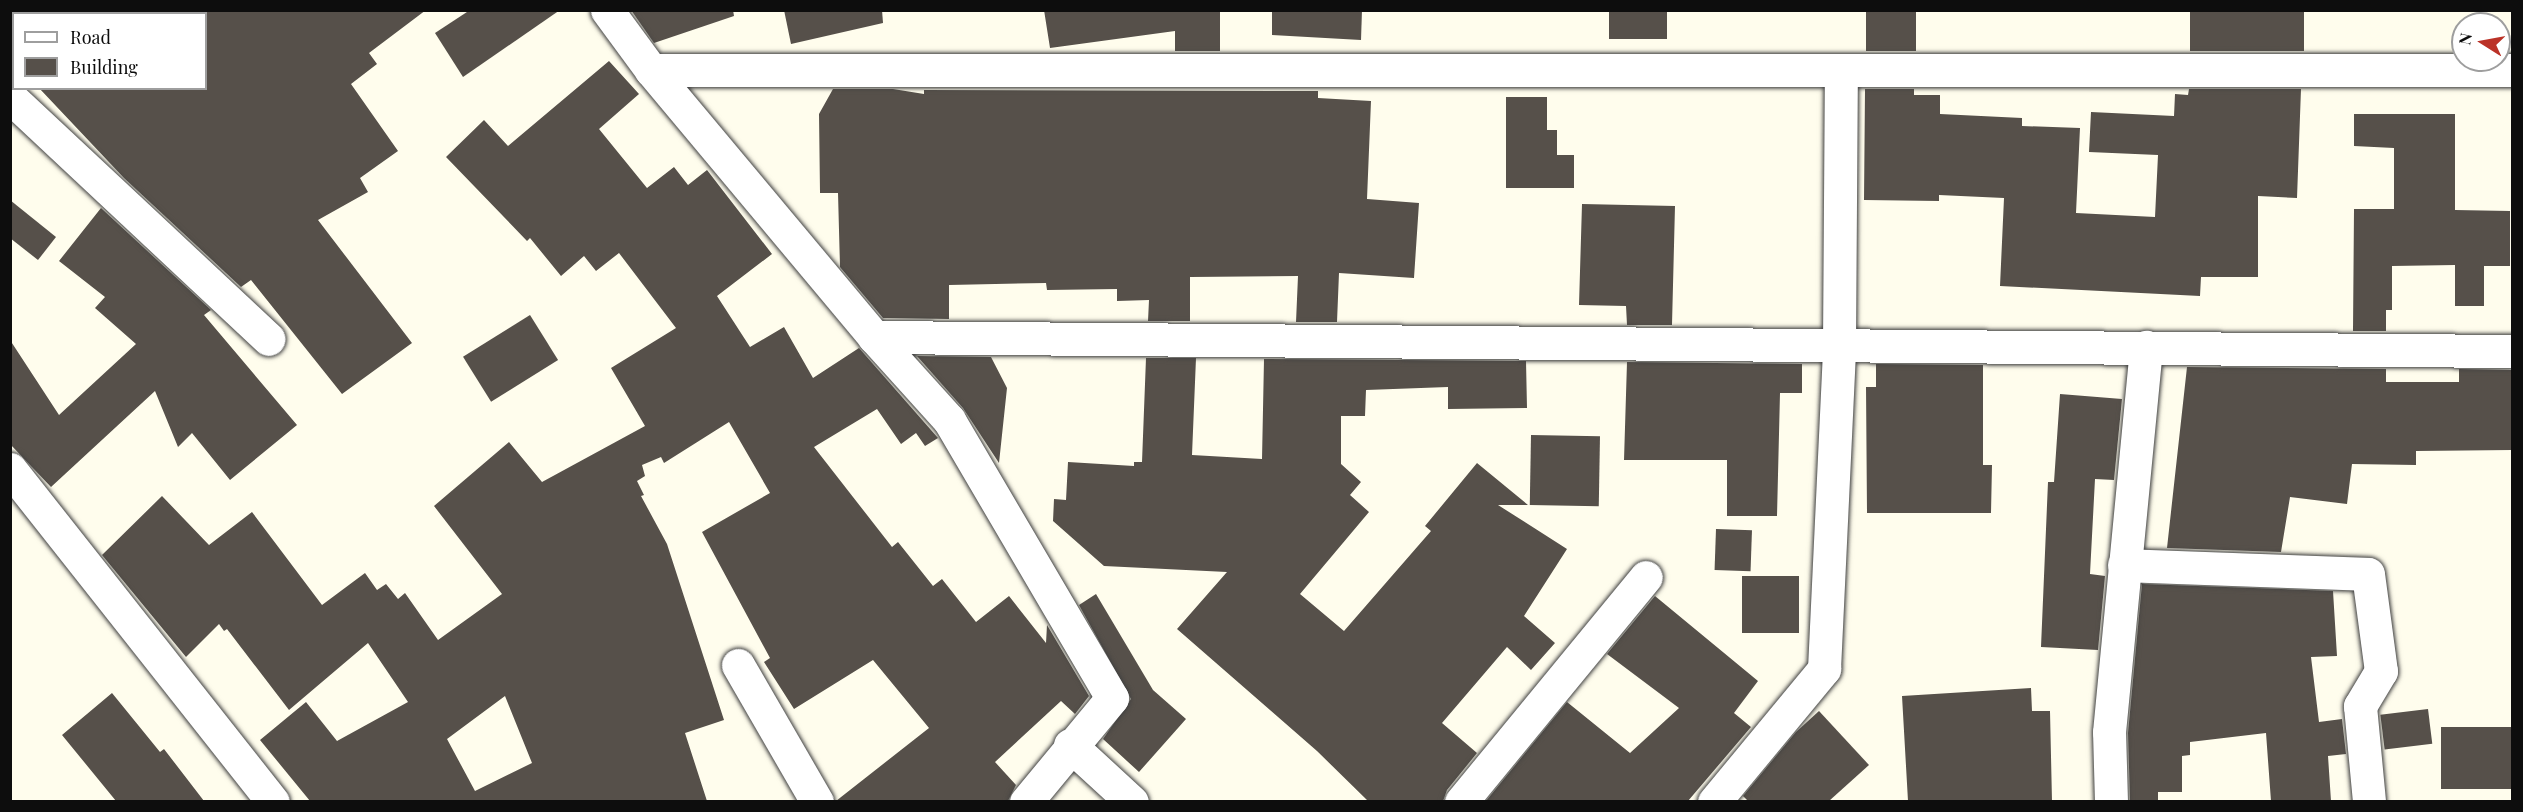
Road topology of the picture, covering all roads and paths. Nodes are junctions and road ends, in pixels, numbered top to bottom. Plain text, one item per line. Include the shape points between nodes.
1 (607, 10) edge
2 (651, 70) junction
3 (2512, 70) edge
4 (1841, 71) junction
5 (10, 97) edge
6 (874, 337) junction
7 (269, 339) dead end
8 (1839, 345) junction
9 (2146, 347) junction
10 (2512, 351) edge
11 (10, 469) edge
12 (2124, 565) junction
13 (1646, 577) dead end
14 (738, 665) dead end
15 (1070, 745) junction
16 (273, 801) edge
17 (817, 801) edge
18 (1026, 801) edge
19 (1132, 801) edge
20 (1461, 801) edge
21 (1714, 801) edge
22 (2111, 801) edge
23 (2369, 801) edge

1 - 2 street
2 - 4 street
2 - 6 street
3 - 4 street
4 - 8 street
5 - 7 street
6 - 8 street
6 - 15 street via 949,420 1112,698
8 - 9 street
8 - 21 street via 1824,669
9 - 10 street
9 - 12 street
11 - 16 street
12 - 22 street via 2109,732
12 - 23 street via 2368,574 2381,671 2360,706
13 - 20 street
14 - 17 street
15 - 18 street
15 - 19 street

